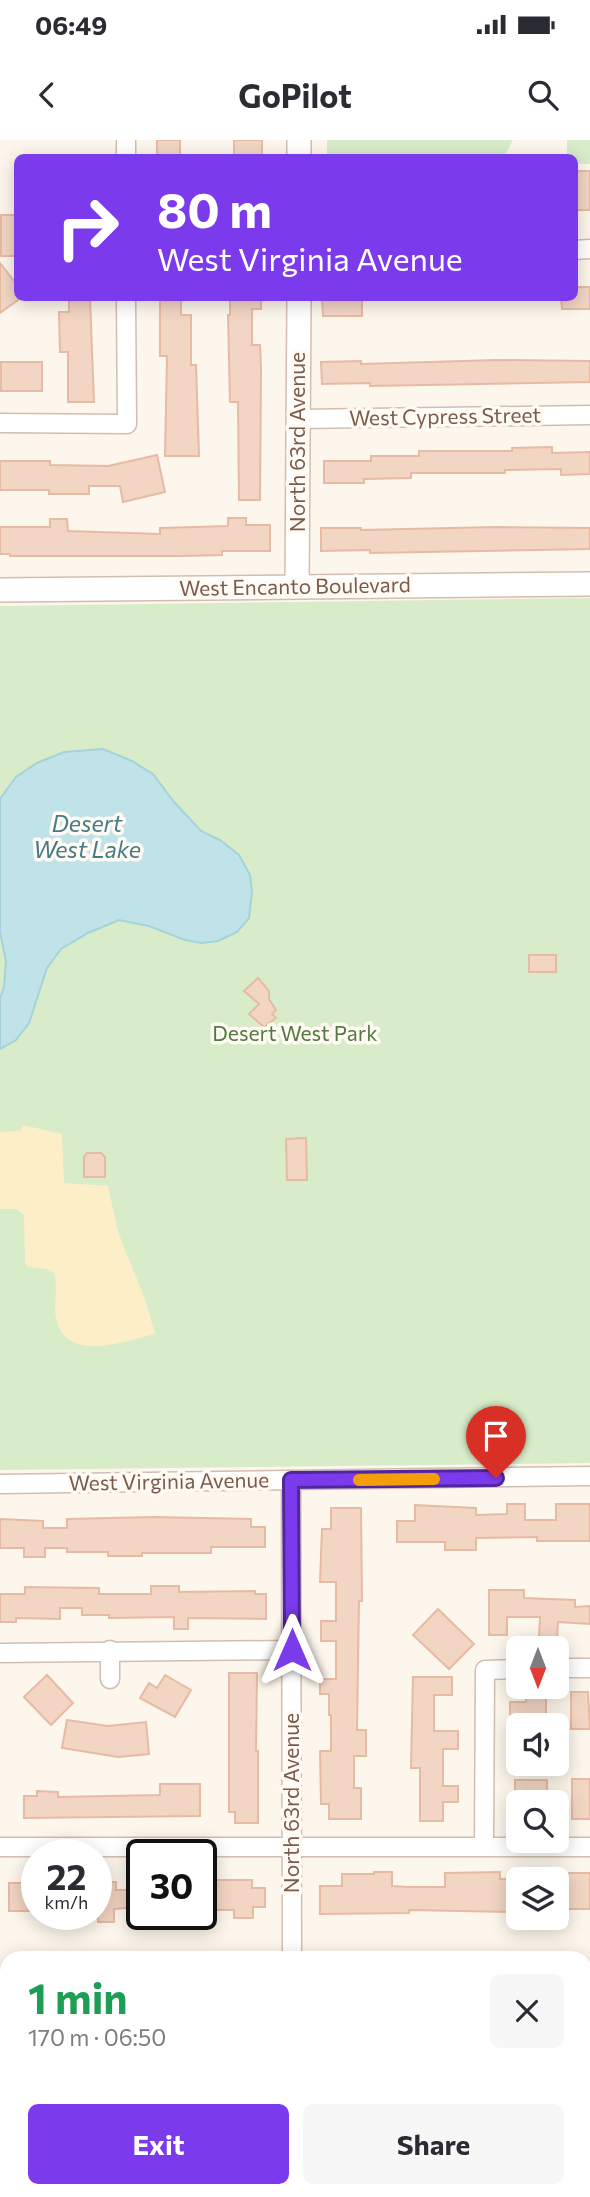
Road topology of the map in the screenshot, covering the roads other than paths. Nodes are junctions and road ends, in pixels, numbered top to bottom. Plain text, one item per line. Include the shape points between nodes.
1 (126, 301) edge
2 (299, 301) edge
3 (590, 415) edge
4 (299, 419) junction
5 (0, 423) edge
6 (590, 584) edge
7 (297, 587) junction
8 (0, 590) edge
9 (590, 1476) edge
10 (291, 1480) junction
11 (0, 1484) edge
12 (110, 1650) junction
13 (292, 1650) junction
14 (0, 1653) edge
15 (569, 1668) edge
16 (590, 1668) edge
17 (506, 1669) edge
18 (110, 1679) dead end
19 (0, 1847) edge
20 (291, 1847) junction
21 (484, 1847) junction
22 (590, 1847) edge
23 (292, 1951) edge

1 - 5 street via 127,424
2 - 4 street, North 63rd Avenue
3 - 4 street, West Cypress Street
4 - 7 street, North 63rd Avenue
6 - 7 street, West Encanto Boulevard
7 - 8 street, West Encanto Boulevard
9 - 10 street, West Virginia Avenue
10 - 11 street, West Virginia Avenue
10 - 13 street, North 63rd Avenue
12 - 13 street
12 - 14 street
12 - 18 street
13 - 20 street, North 63rd Avenue
15 - 16 street
17 - 21 street via 485,1670
19 - 20 street
20 - 21 street
20 - 23 street, North 63rd Avenue
21 - 22 street

